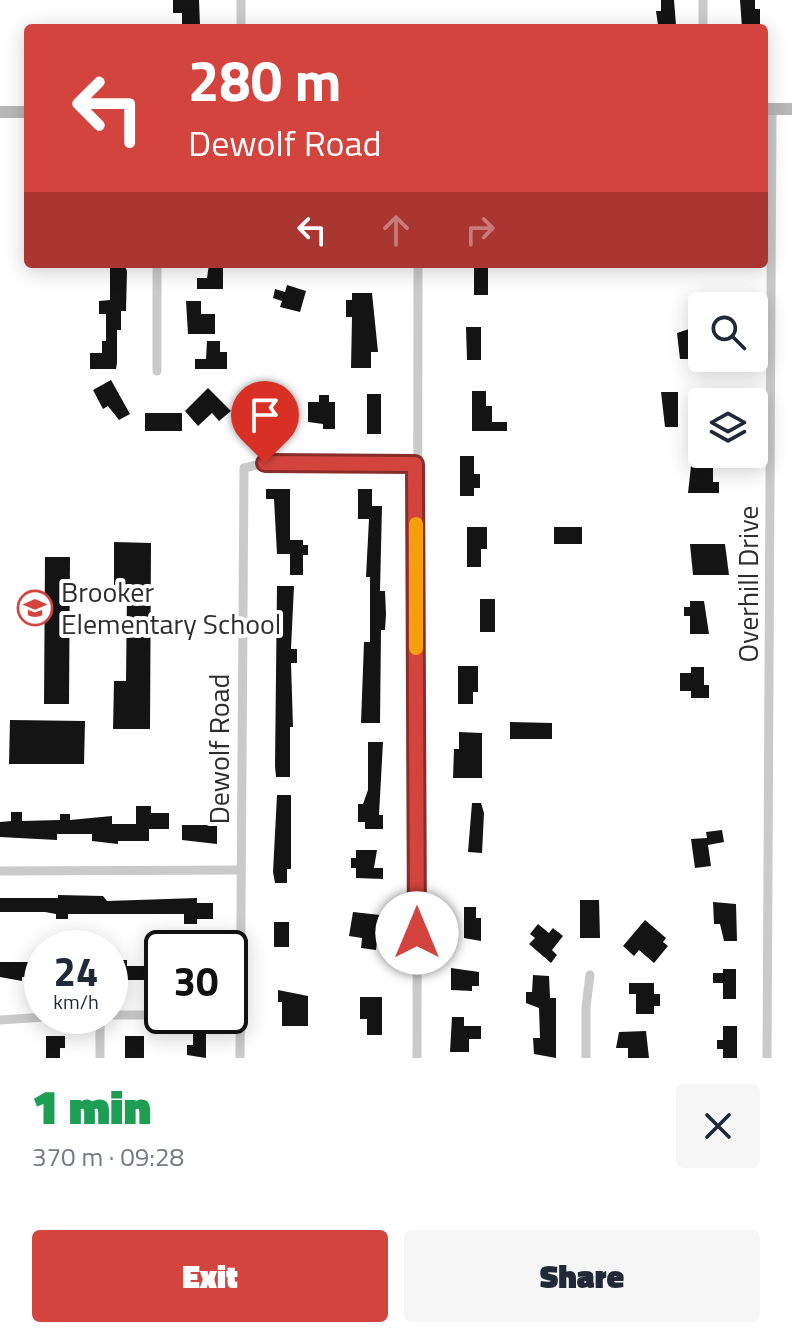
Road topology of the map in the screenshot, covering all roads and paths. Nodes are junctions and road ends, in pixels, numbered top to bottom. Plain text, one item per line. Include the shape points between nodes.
1 (241, 0) edge
2 (703, 0) edge
3 (241, 24) edge
4 (703, 24) edge
5 (768, 109) edge
6 (792, 109) edge
7 (0, 112) edge
8 (24, 112) edge
9 (157, 268) edge
10 (418, 268) edge
11 (768, 268) edge
12 (157, 371) dead end
13 (415, 464) junction
14 (241, 870) junction
15 (0, 871) edge
16 (238, 930) edge
17 (590, 975) dead end
18 (24, 1018) edge
19 (0, 1020) edge
20 (100, 1034) edge
21 (237, 1034) edge
22 (100, 1058) edge
23 (240, 1058) edge
24 (417, 1058) edge
25 (586, 1058) edge
26 (767, 1058) edge

1 - 3 street
2 - 4 street
5 - 6 main road
7 - 8 main road
9 - 12 street
10 - 13 street
11 - 26 street, Overhill Drive
13 - 14 street, Dewolf Road via 265,463 244,468
13 - 24 street
14 - 15 street
14 - 16 street, Dewolf Road
17 - 25 street
18 - 19 street
20 - 22 street
21 - 23 street, Dewolf Road

